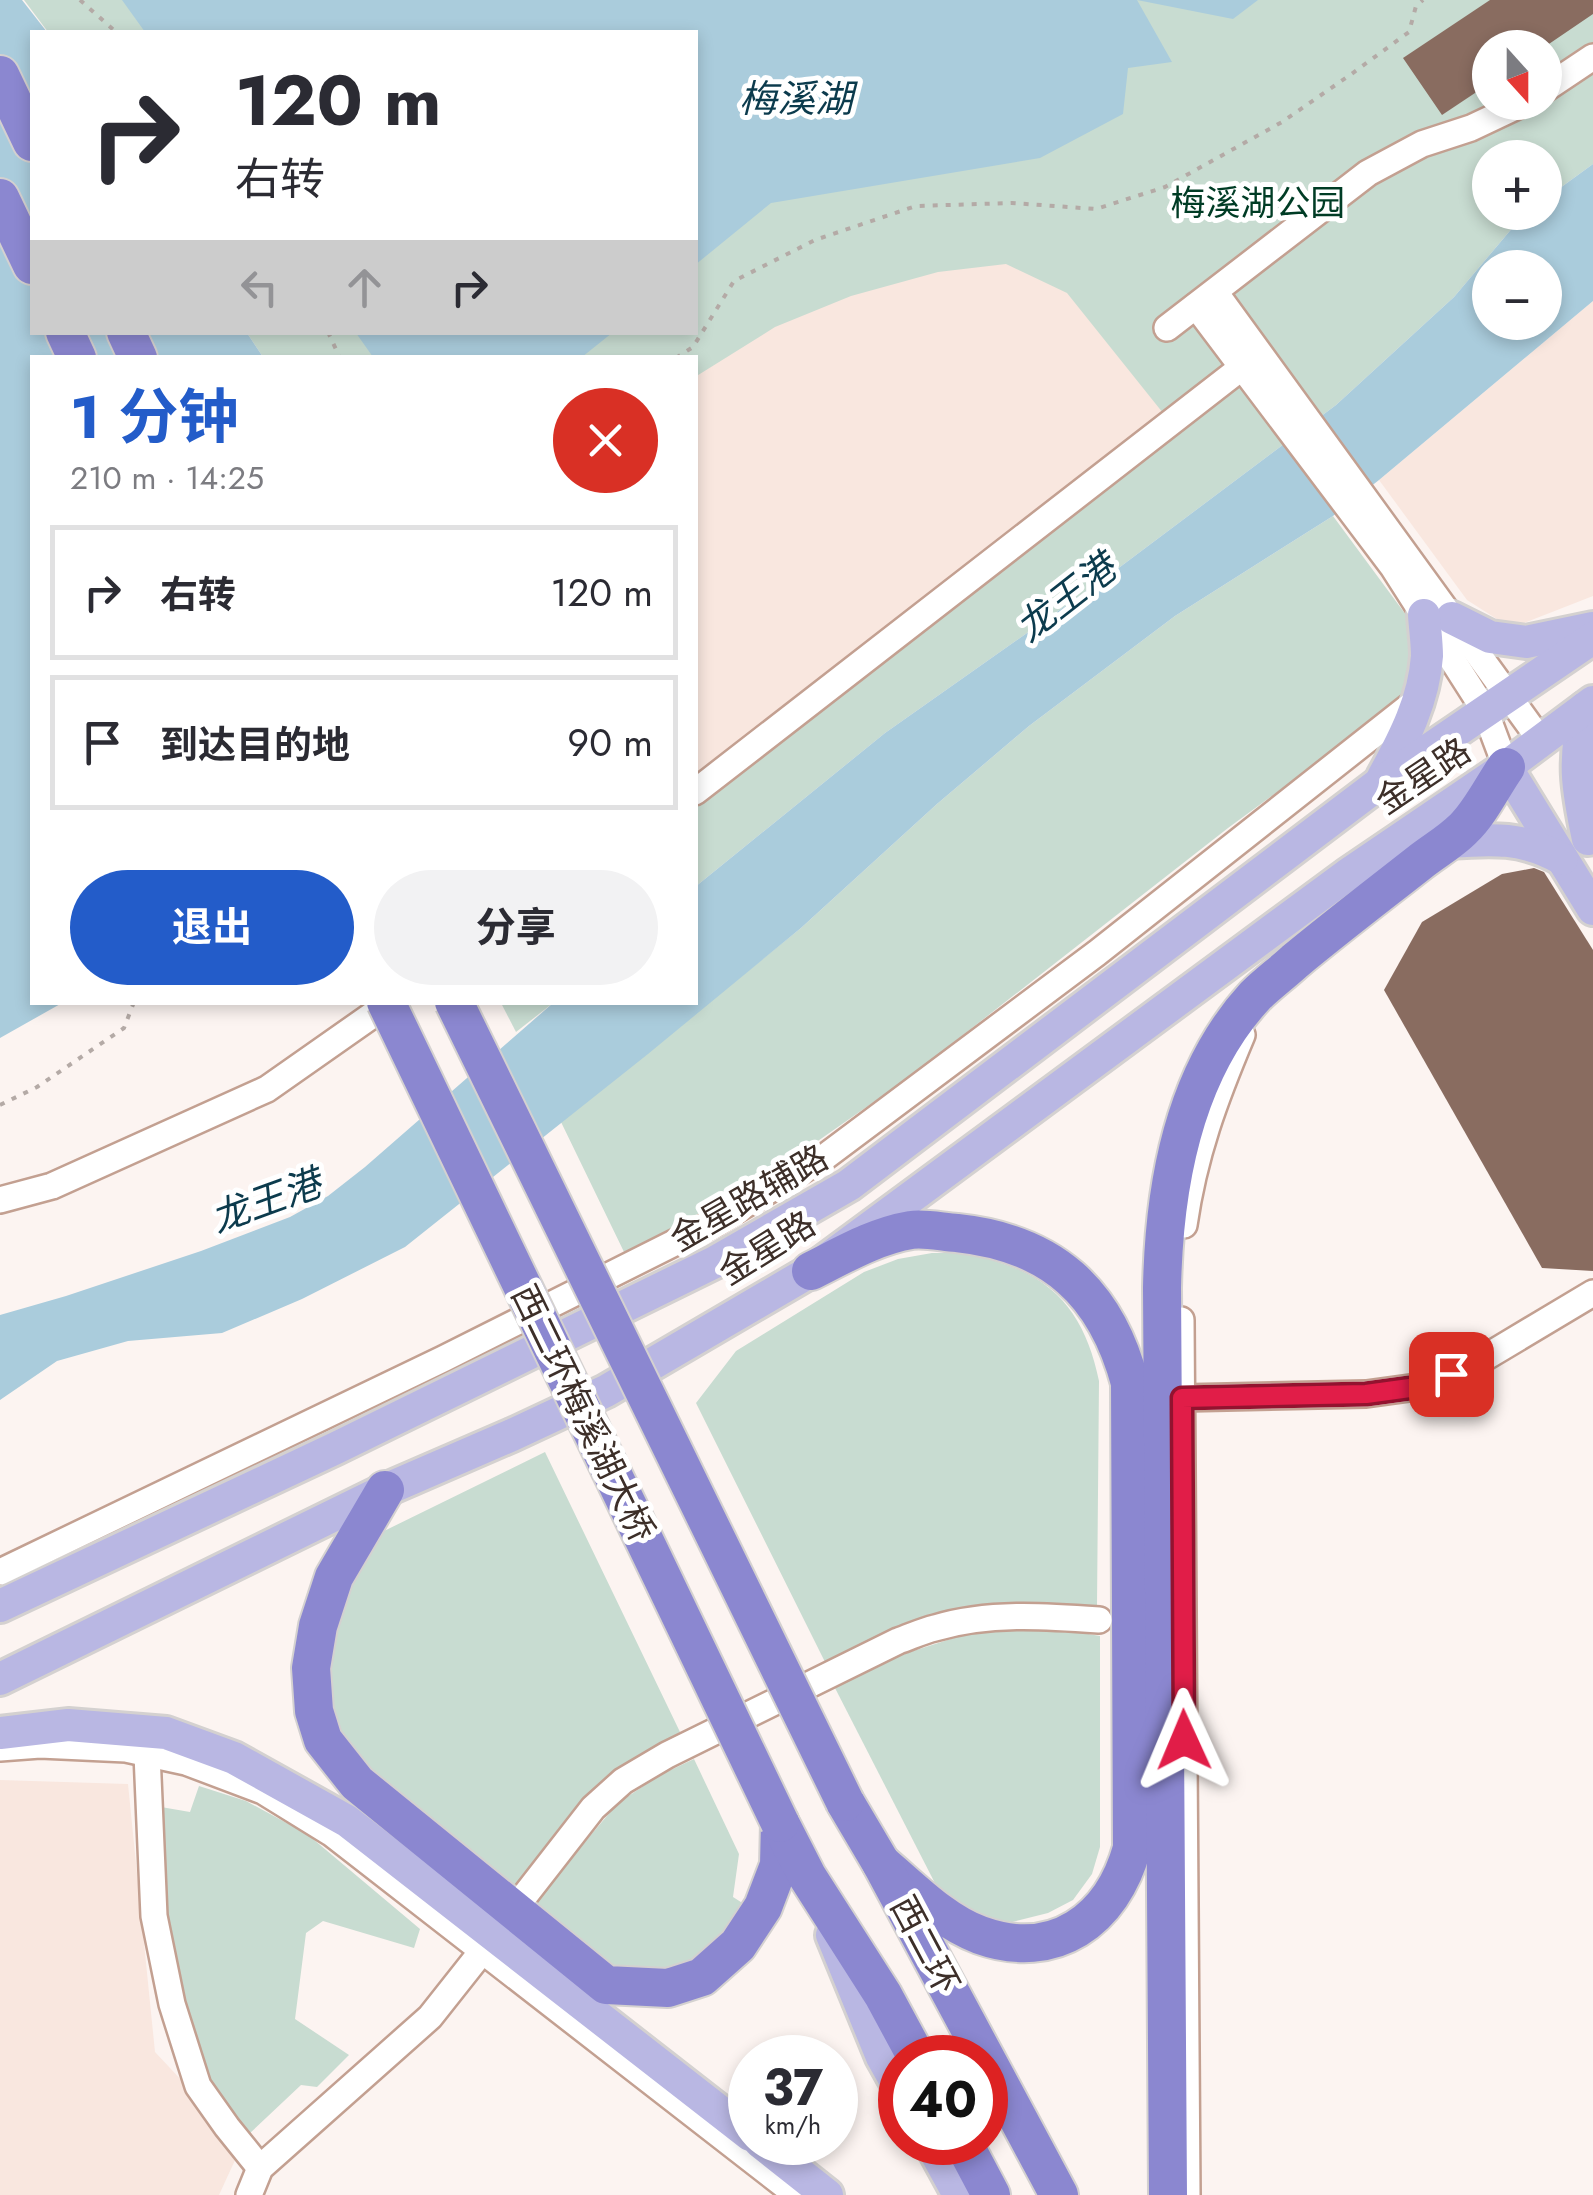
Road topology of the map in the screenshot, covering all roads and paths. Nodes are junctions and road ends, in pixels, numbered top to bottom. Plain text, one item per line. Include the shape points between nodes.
1 (80, 0) edge
2 (1423, 0) edge
3 (114, 30) edge
4 (1593, 56) edge
5 (0, 75) edge
6 (1562, 78) edge
7 (1488, 120) edge
8 (30, 138) edge
9 (0, 198) edge
10 (30, 262) edge
11 (1205, 299) junction
12 (1167, 328) dead end
13 (681, 355) edge
14 (1252, 361) junction
15 (1438, 617) junction
16 (1593, 628) edge
17 (1593, 638) edge
18 (1420, 698) junction
19 (1497, 703) junction
20 (1589, 705) edge
21 (1541, 741) junction
22 (1506, 767) junction
23 (1380, 783) junction
24 (698, 790) edge
25 (1446, 842) junction
26 (1591, 843) edge
27 (1562, 860) junction
28 (1593, 910) edge
29 (1291, 965) junction
30 (133, 1005) edge
31 (385, 1005) edge
32 (390, 1005) edge
33 (455, 1005) edge
34 (0, 1105) edge
35 (0, 1200) edge
36 (811, 1271) junction
37 (1593, 1293) edge
38 (1182, 1398) junction
39 (386, 1490) junction
40 (0, 1572) edge
41 (0, 1606) edge
42 (1099, 1620) dead end
43 (0, 1679) edge
44 (0, 1734) edge
45 (0, 1748) edge
46 (147, 1754) junction
47 (845, 1802) joint
48 (780, 1823) junction
49 (881, 1862) junction
50 (807, 1876) junction
51 (526, 1894) dead end
52 (484, 1948) junction
53 (904, 2035) edge
54 (878, 2046) edge
55 (728, 2118) edge
56 (789, 2165) edge
57 (943, 2165) edge
58 (975, 2165) edge
59 (260, 2168) junction
60 (249, 2195) edge
61 (797, 2195) edge
62 (827, 2195) edge
63 (959, 2195) edge
64 (991, 2195) edge
65 (1059, 2195) edge
66 (1168, 2195) edge
67 (1188, 2195) edge

1 - 3 path
2 - 13 path via 1409,32 1282,122 1165,187 1096,209 916,206 815,240 734,280 693,347
4 - 6 street
5 - 8 highway
7 - 11 street via 1368,172
9 - 10 highway
11 - 12 street
11 - 14 street
14 - 15 street
14 - 24 street
15 - 16 main road via 1490,637 1526,642
15 - 18 main road
15 - 19 street
17 - 19 main road, 金星路
18 - 23 main road
18 - 40 street, 金星路辅路 via 1098,953 826,1156 716,1222
19 - 21 street
19 - 22 street
19 - 23 main road, 金星路
20 - 21 main road, 金星路
20 - 26 main road via 1577,742 1577,787
21 - 22 main road, 金星路
21 - 26 main road
22 - 25 highway via 1464,828
22 - 27 main road
22 - 36 main road, 金星路
23 - 41 main road, 金星路 via 849,1185 715,1262
25 - 27 main road via 1498,838
25 - 29 highway
27 - 28 main road
29 - 38 street via 1244,1031 1196,1161 1182,1248
29 - 66 highway via 1256,994 1208,1068 1188,1113 1164,1234
30 - 34 path via 124,1028
31 - 35 street via 267,1089 52,1186
32 - 48 highway, 西二环梅溪湖大桥, bridge
33 - 47 highway, 西二环梅溪湖大桥, bridge
36 - 39 main road, 金星路 via 606,1390
36 - 49 highway via 882,1237 916,1230 987,1236 1022,1248 1068,1274 1088,1295 1110,1326 1130,1384 1132,1848 1124,1874 1089,1921 1068,1935 1026,1944 979,1935 948,1918
37 - 38 street via 1486,1357 1417,1387
38 - 67 street via 1175,1624
39 - 43 main road, 金星路
39 - 48 highway via 334,1578 311,1668 323,1740 357,1783 606,1985 668,1988 702,1978 738,1945 764,1907 779,1865
42 - 51 street via 980,1619 898,1641 623,1781 593,1808
44 - 55 main road via 68,1725 166,1733 248,1765 347,1821
45 - 46 street
46 - 52 street via 262,1791 331,1833
46 - 59 street via 154,1916 172,2004 198,2086
47 - 49 highway, 西二环
48 - 50 highway, 西二环
49 - 65 highway, 西二环
50 - 53 highway, 西二环
50 - 54 main road
52 - 59 street via 430,2017
52 - 61 street
56 - 62 main road
57 - 63 main road
58 - 64 highway
59 - 60 street

